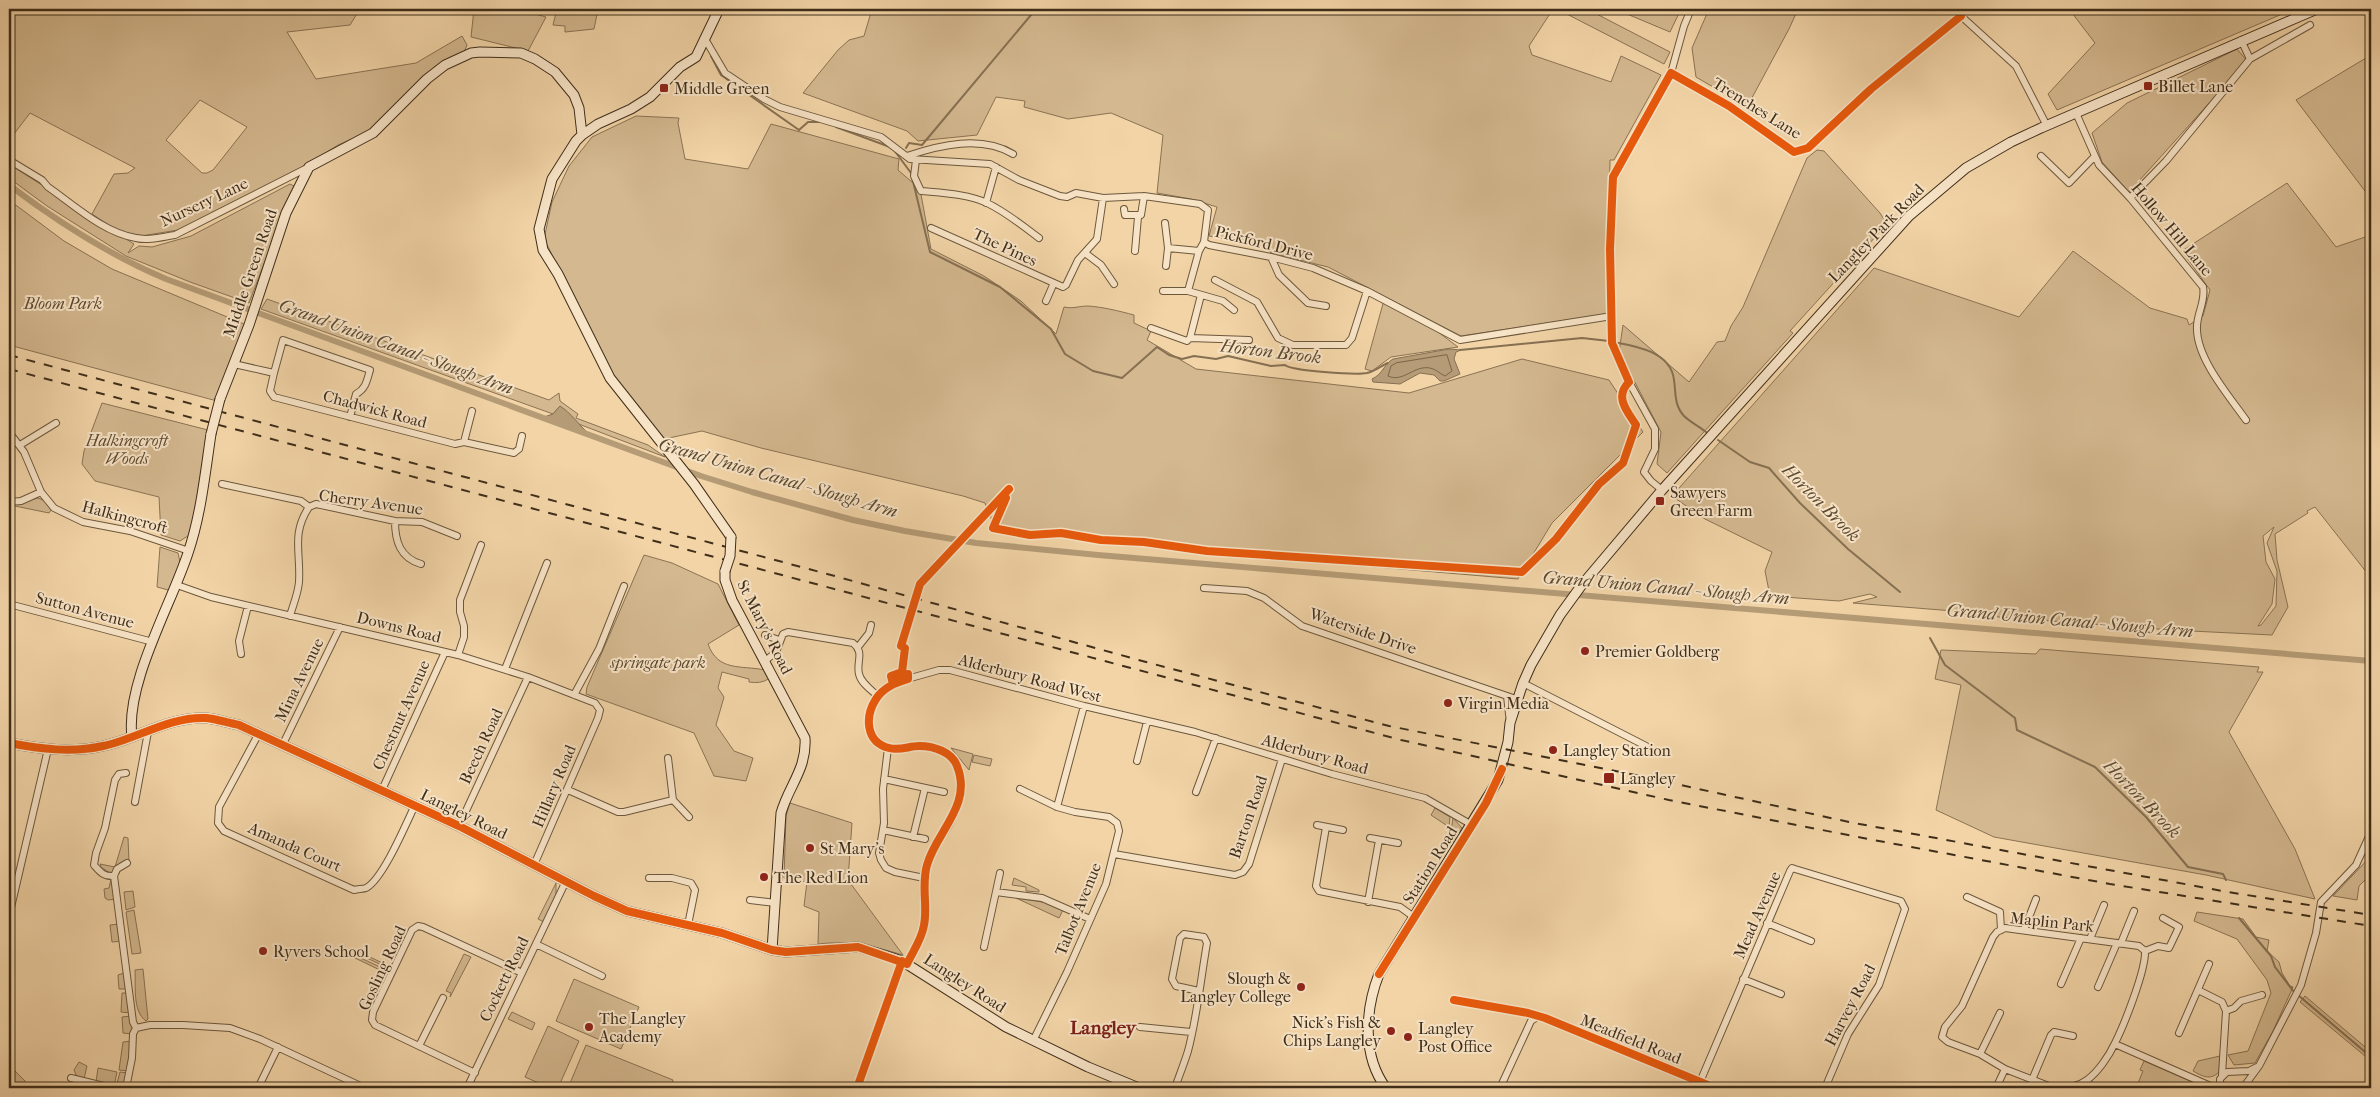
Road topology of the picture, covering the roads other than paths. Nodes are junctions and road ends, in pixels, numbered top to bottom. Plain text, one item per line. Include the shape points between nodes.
1 (719, 9) edge
2 (1691, 9) edge
3 (1962, 9) edge
4 (2317, 9) edge
5 (1960, 16) junction
6 (2310, 25) dead end
7 (705, 39) junction
8 (2241, 40) junction
9 (2250, 58) junction
10 (1671, 73) junction
11 (2076, 113) junction
12 (2047, 126) junction
13 (582, 135) junction
14 (1013, 154) dead end
15 (2041, 156) dead end
16 (2094, 157) junction
17 (911, 159) junction
18 (9, 160) edge
19 (309, 167) junction
20 (996, 167) junction
21 (1144, 196) junction
22 (1103, 198) junction
23 (2130, 198) junction
24 (986, 202) junction
25 (1124, 209) dead end
26 (1138, 217) junction
27 (1165, 223) dead end
28 (931, 228) dead end
29 (1040, 238) dead end
30 (1204, 242) junction
31 (1168, 248) junction
32 (1136, 251) dead end
33 (1199, 251) junction
34 (1085, 252) junction
35 (1271, 256) junction
36 (1166, 266) dead end
37 (1215, 280) dead end
38 (1114, 284) dead end
39 (1054, 285) junction
40 (1367, 290) junction
41 (1163, 291) dead end
42 (1188, 291) junction
43 (1201, 295) junction
44 (1046, 301) dead end
45 (1326, 306) dead end
46 (1234, 310) dead end
47 (1612, 316) junction
48 (1151, 328) dead end
49 (1190, 338) junction
50 (1249, 340) dead end
51 (234, 364) junction
52 (274, 373) junction
53 (472, 411) dead end
54 (350, 417) junction
55 (2246, 420) dead end
56 (56, 423) dead end
57 (9, 432) edge
58 (522, 436) dead end
59 (464, 442) junction
60 (20, 446) junction
61 (222, 484) dead end
62 (1662, 490) junction
63 (41, 492) junction
64 (9, 502) edge
65 (309, 507) junction
66 (395, 521) junction
67 (457, 536) dead end
68 (481, 545) dead end
69 (189, 551) junction
70 (547, 562) dead end
71 (421, 564) dead end
72 (177, 585) junction
73 (624, 586) dead end
74 (1204, 588) dead end
75 (9, 604) edge
76 (248, 606) junction
77 (1562, 611) joint
78 (290, 616) junction
79 (871, 625) dead end
80 (340, 627) junction
81 (765, 635) dead end
82 (779, 640) junction
83 (153, 642) junction
84 (858, 647) junction
85 (445, 652) junction
86 (241, 654) dead end
87 (458, 655) junction
88 (765, 661) junction
89 (505, 669) junction
90 (528, 677) junction
91 (1523, 683) junction
92 (574, 695) junction
93 (878, 696) junction
94 (1506, 696) junction
95 (1516, 699) junction
96 (1084, 706) junction
97 (598, 718) joint
98 (1146, 722) junction
99 (1510, 723) junction
100 (148, 732) junction
101 (259, 733) junction
102 (132, 737) junction
103 (1216, 738) junction
104 (9, 743) edge
105 (283, 744) junction
106 (1646, 746) dead end
107 (888, 748) junction
108 (48, 749) junction
109 (668, 758) dead end
110 (1282, 759) junction
111 (1137, 761) dead end
112 (126, 772) dead end
113 (884, 779) junction
114 (924, 788) junction
115 (1020, 789) dead end
116 (382, 790) junction
117 (568, 790) junction
118 (944, 792) dead end
119 (1196, 792) dead end
120 (673, 800) junction
121 (135, 802) dead end
122 (415, 805) junction
123 (1057, 807) junction
124 (688, 817) dead end
125 (1316, 825) dead end
126 (1472, 825) junction
127 (460, 826) junction
128 (1326, 827) junction
129 (883, 830) junction
130 (1343, 830) dead end
131 (2371, 832) edge
132 (913, 836) junction
133 (1370, 838) dead end
134 (925, 839) dead end
135 (1379, 840) junction
136 (1398, 843) dead end
137 (1114, 854) junction
138 (126, 863) dead end
139 (534, 865) junction
140 (1000, 873) dead end
141 (114, 876) junction
142 (649, 878) dead end
143 (924, 878) junction
144 (566, 881) junction
145 (996, 892) junction
146 (1966, 897) dead end
147 (2036, 899) dead end
148 (750, 900) dead end
149 (1368, 902) junction
150 (776, 903) junction
151 (2104, 905) dead end
152 (1904, 906) joint
153 (2134, 911) dead end
154 (9, 916) edge
155 (1414, 917) junction
156 (2163, 918) dead end
157 (1090, 919) junction
158 (1767, 923) junction
159 (688, 925) junction
160 (2001, 930) junction
161 (2024, 930) junction
162 (2081, 938) junction
163 (2090, 939) junction
164 (1811, 941) dead end
165 (2119, 943) junction
166 (536, 944) junction
167 (984, 947) dead end
168 (772, 950) junction
169 (2145, 951) junction
170 (907, 964) junction
171 (2209, 964) dead end
172 (522, 973) junction
173 (602, 976) dead end
174 (1744, 980) junction
175 (2061, 984) dead end
176 (2098, 987) dead end
177 (2198, 990) junction
178 (1199, 991) junction
179 (1781, 994) dead end
180 (2262, 995) dead end
181 (443, 998) dead end
182 (1454, 1000) dead end
183 (2226, 1010) junction
184 (2000, 1013) dead end
185 (1537, 1017) junction
186 (1140, 1027) dead end
187 (136, 1028) junction
188 (1191, 1032) junction
189 (2179, 1033) dead end
190 (2073, 1036) dead end
191 (1033, 1041) junction
192 (2115, 1044) junction
193 (419, 1046) junction
194 (278, 1047) junction
195 (1980, 1054) junction
196 (2224, 1060) junction
197 (2259, 1066) junction
198 (2005, 1069) junction
199 (2231, 1070) junction
200 (475, 1072) junction
201 (2239, 1072) junction
202 (1377, 1076) junction
203 (2221, 1077) junction
204 (71, 1078) dead end
205 (2032, 1080) junction
206 (2087, 1080) junction
207 (1700, 1082) junction
208 (2203, 1083) junction
209 (2244, 1087) edge
210 (112, 1088) edge
211 (126, 1088) edge
212 (258, 1088) edge
213 (365, 1088) edge
214 (467, 1088) edge
215 (915, 1088) edge
216 (924, 1088) edge
217 (1139, 1088) edge
218 (1175, 1088) edge
219 (1380, 1088) edge
220 (1386, 1088) edge
221 (1500, 1088) edge
222 (1715, 1088) edge
223 (1825, 1088) edge
224 (1996, 1088) edge
225 (2054, 1088) edge
226 (2061, 1088) edge
227 (2090, 1088) edge
228 (2215, 1088) edge
229 (2220, 1088) edge

1 - 7 street
2 - 10 street
3 - 5 street
4 - 8 street, Langley Park Road
5 - 10 street, Trenches Lane via 1871,88 1808,148 1794,152 1730,106
5 - 12 street via 2016,66
6 - 9 street
7 - 13 street via 696,57 680,67 650,97
7 - 17 street via 725,73 764,99 780,107 881,137
8 - 9 street
8 - 11 street, Langley Park Road
9 - 23 street via 2166,162
10 - 47 street via 1613,177
11 - 12 street, Langley Park Road
11 - 16 street, Hollow Hill Lane
12 - 62 street, Langley Park Road via 1966,168 1909,216
13 - 19 street via 574,95 555,72 522,53 471,53 445,65 427,79 373,133
13 - 88 street, St Mary's Road, bridge via 552,179 539,228 540,241 613,384 694,484 731,537 724,580
14 - 17 street via 995,147 966,144 935,147
15 - 16 street via 2069,183
16 - 23 street, Hollow Hill Lane
17 - 20 street, Pickford Drive
17 - 24 street via 921,191
18 - 19 street, Nursery Lane via 108,228 136,238 154,239 175,235
19 - 51 street, Middle Green Road via 286,213
20 - 22 street, Pickford Drive via 1018,180 1060,196 1076,193
20 - 24 street
21 - 22 street, Pickford Drive
21 - 26 street via 1143,210
21 - 30 street, Pickford Drive via 1205,206 1208,210
22 - 34 street via 1097,240
23 - 55 street, Hollow Hill Lane via 2203,287 2204,298 2197,321 2198,338 2210,368
24 - 29 street
25 - 26 street via 1125,215
26 - 32 street
27 - 31 street
28 - 39 street, The Pines
30 - 33 street
30 - 35 street, Pickford Drive
31 - 33 street
31 - 36 street
33 - 42 street
34 - 38 street via 1101,265
34 - 39 street, The Pines via 1066,285
35 - 40 street, Pickford Drive via 1313,268
35 - 45 street via 1279,274 1308,302
37 - 40 street via 1257,302 1278,338 1293,345 1346,345 1352,338
39 - 44 street
40 - 47 street, Pickford Drive via 1460,340
41 - 42 street
42 - 43 street
43 - 46 street via 1223,301
43 - 49 street
47 - 62 street via 1612,341 1654,429 1655,449 1644,472
48 - 49 street via 1187,341
49 - 50 street
51 - 52 street
51 - 69 street, Middle Green Road, bridge via 211,434 200,508
52 - 54 street, Chadwick Road via 270,391 274,397
52 - 54 street, Chadwick Road via 283,340 370,370 362,391 356,394
53 - 59 street
54 - 59 street, Chadwick Road via 455,444
56 - 60 street
57 - 60 street, Halkingcroft
58 - 59 street, Chadwick Road via 519,449 514,453
60 - 63 street, Halkingcroft
61 - 65 street, Cherry Avenue via 301,501
62 - 77 street, Langley Park Road
63 - 64 street via 21,501
63 - 69 street, Halkingcroft via 54,508 83,522 130,531
65 - 66 street, Cherry Avenue via 316,504
65 - 78 street via 297,533 299,582
66 - 67 street, Cherry Avenue via 422,522
66 - 71 street via 402,552 411,561
68 - 87 street via 460,600 464,637
69 - 72 street, Middle Green Road
70 - 89 street
72 - 76 street, Downs Road
72 - 83 street, Middle Green Road
73 - 92 street via 599,648
74 - 94 street, Waterside Drive via 1247,591 1264,598 1302,626
75 - 83 street, Sutton Avenue
76 - 78 street, Downs Road
76 - 86 street via 239,641
77 - 91 street, Station Road
78 - 80 street, Downs Road
79 - 84 street via 869,634
80 - 85 street, Downs Road
80 - 105 street, Mina Avenue
81 - 82 street
82 - 84 street via 788,632 846,641
82 - 88 street via 776,652
83 - 102 street, Middle Green Road via 138,681 132,712
84 - 93 street via 861,656 859,674 866,686
85 - 87 street, Downs Road
85 - 116 street, Chestnut Avenue
87 - 89 street, Downs Road
88 - 150 street, St Mary's Road via 805,738 806,754 781,813
89 - 90 street, Downs Road
90 - 92 street, Downs Road
90 - 127 street, Beech Road
91 - 95 street, Station Road
91 - 106 street
92 - 97 street, Downs Road via 595,703 600,710
93 - 96 street, Alderbury Road West via 899,681 950,670
93 - 107 street via 871,707 868,726 878,742
94 - 95 street, Waterside Drive
94 - 99 street
95 - 99 street, Station Road
96 - 98 street, Alderbury Road West
96 - 123 street
97 - 117 street, Hillary Road
98 - 103 street, Alderbury Road
98 - 111 street
99 - 126 street, Station Road via 1500,775
100 - 101 street, Langley Road via 182,720 206,718
100 - 102 street, Langley Road
100 - 121 street
101 - 105 street, Langley Road
101 - 122 street, Amanda Court via 220,807 218,823 224,831 354,890 365,889 388,860
102 - 108 street, Langley Road via 78,750
103 - 110 street, Alderbury Road
103 - 119 street
104 - 108 street, Langley Road
105 - 116 street, Langley Road
107 - 113 street
107 - 143 street via 935,748 951,756 957,765 961,780 958,800 952,820 932,849
108 - 154 street
109 - 120 street
110 - 126 street, Alderbury Road via 1424,798
110 - 137 street, Barton Road via 1249,864 1243,872 1235,875
112 - 141 street via 115,780 94,865 101,873
113 - 114 street
113 - 129 street
114 - 118 street
114 - 132 street
115 - 123 street, Talbot Avenue
116 - 122 street, Langley Road
117 - 120 street via 618,812
117 - 139 street, Hillary Road
120 - 124 street
122 - 127 street, Langley Road
123 - 137 street, Talbot Avenue via 1109,817 1117,823 1119,831
125 - 128 street
126 - 155 street, Station Road
127 - 139 street, Langley Road
128 - 130 street
128 - 149 street via 1316,886 1319,891
129 - 132 street
129 - 143 street via 879,853 886,868
131 - 197 street via 2356,865 2321,902 2301,985
132 - 134 street
133 - 135 street
135 - 136 street
135 - 149 street
137 - 157 street, Talbot Avenue via 1106,884
138 - 141 street via 117,869
139 - 144 street, Langley Road
140 - 145 street
141 - 187 street
142 - 159 street via 672,878 691,883 695,890
143 - 170 street via 925,923
144 - 159 street, Langley Road via 627,911
144 - 166 street, Cockett Road
145 - 157 street via 1042,898
145 - 167 street
146 - 160 street via 2000,912
147 - 161 street
148 - 150 street
149 - 155 street via 1400,907
150 - 168 street, St Mary's Road
151 - 163 street
152 - 158 street, Mead Avenue via 1901,901 1792,868
152 - 223 street, Harvey Road via 1879,985 1848,1034
153 - 165 street
155 - 202 street, Station Road via 1385,962 1371,1000 1368,1026
156 - 169 street via 2179,927 2169,948 2158,946
157 - 191 street, Talbot Avenue
158 - 164 street
158 - 174 street, Mead Avenue
159 - 168 street, Langley Road
160 - 161 street, Maplin Park
160 - 195 street, Maplin Park via 1992,937 1962,1006 1945,1027 1942,1037
161 - 162 street, Maplin Park
162 - 163 street, Maplin Park
162 - 175 street
163 - 165 street, Maplin Park
165 - 169 street, Maplin Park via 2139,946
165 - 176 street
166 - 172 street, Cockett Road
166 - 173 street
168 - 170 street, Langley Road via 858,947
169 - 192 street via 2143,967
170 - 191 street, Langley Road
171 - 177 street
172 - 193 street, Gosling Road via 418,926 412,930 372,1020 375,1025
172 - 200 street, Cockett Road
174 - 179 street
174 - 207 street, Mead Avenue
177 - 183 street via 2222,1002
177 - 189 street
178 - 178 street via 1207,942 1204,937 1184,934 1180,938 1172,979 1176,986
178 - 188 street
180 - 183 street via 2241,1001
181 - 193 street
182 - 185 street, Meadfield Road
183 - 196 street
184 - 195 street
185 - 207 street, Meadfield Road
185 - 221 street via 1531,1021
186 - 188 street
187 - 194 street via 208,1025 230,1028
187 - 211 street
188 - 218 street
190 - 205 street via 2061,1032 2051,1035
191 - 217 street, Langley Road
192 - 206 street
192 - 208 street
193 - 200 street, Gosling Road
194 - 212 street
194 - 213 street
195 - 198 street, Maplin Park
196 - 199 street
196 - 203 street
197 - 201 street
197 - 209 street
198 - 205 street, Maplin Park
198 - 224 street
199 - 201 street
199 - 203 street
200 - 214 street, Cockett Road
201 - 209 street
202 - 219 street
202 - 220 street, Station Road
203 - 208 street
203 - 229 street
204 - 210 street
205 - 225 street, Maplin Park
206 - 226 street via 2073,1087
206 - 227 street
207 - 222 street, Meadfield Road
208 - 228 street
215 - 216 street

